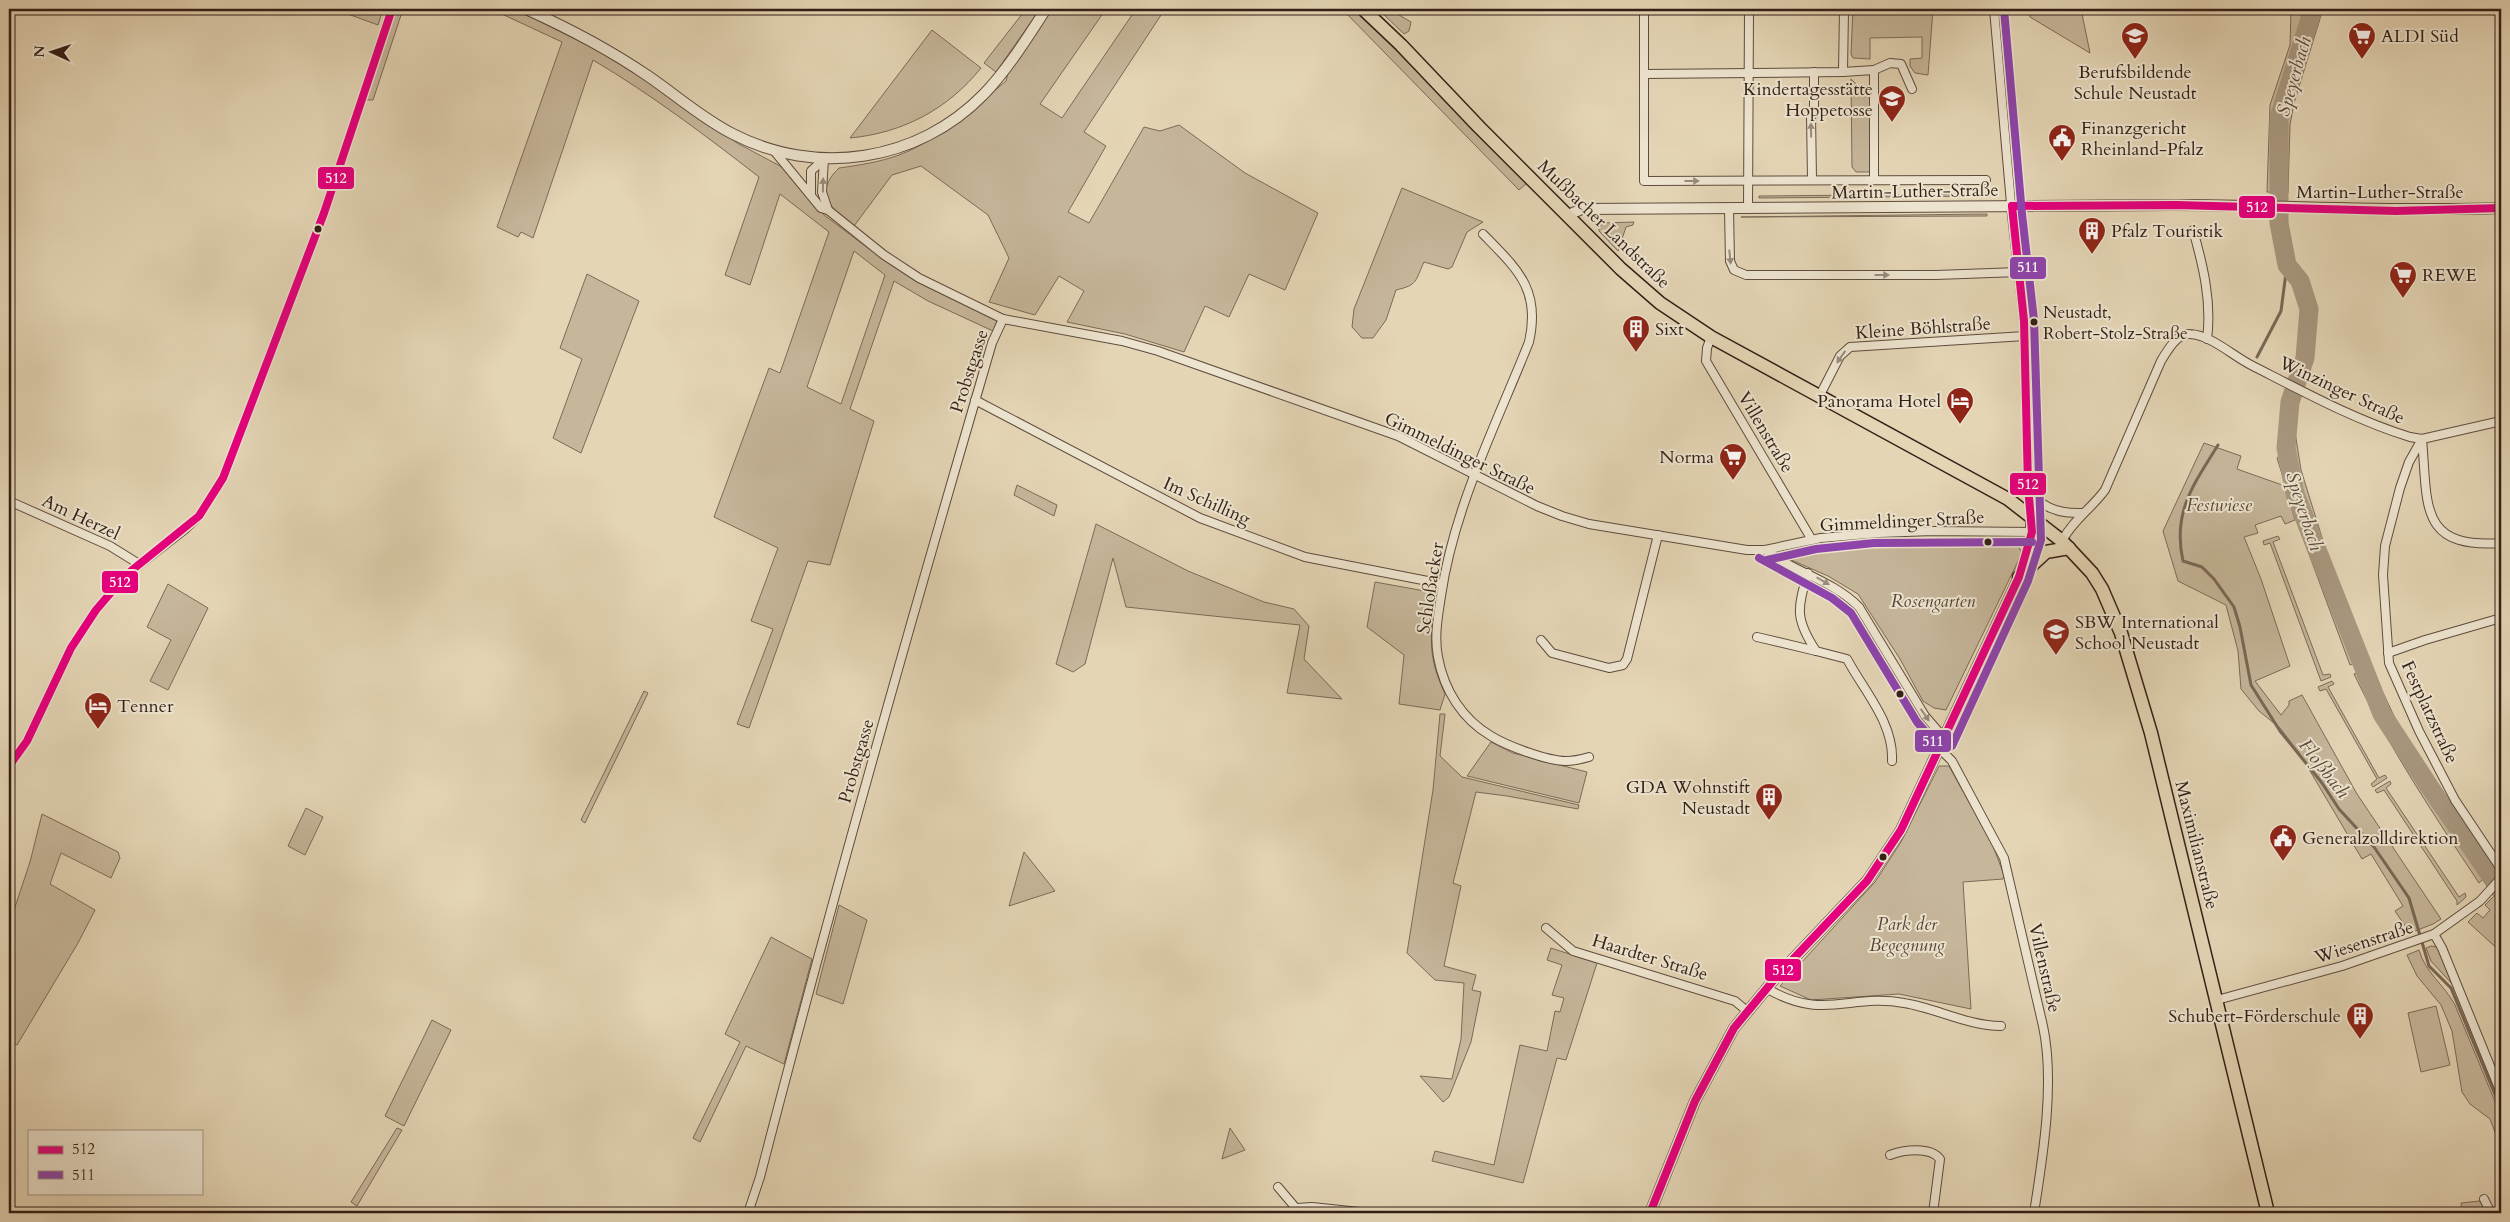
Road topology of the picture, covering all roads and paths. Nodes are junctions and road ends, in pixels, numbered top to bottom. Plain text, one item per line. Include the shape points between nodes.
1 (392, 9) edge
2 (526, 9) edge
3 (1046, 9) edge
4 (1644, 9) edge
5 (1844, 9) edge
6 (1994, 9) edge
7 (1749, 10) dead end
8 (1367, 11) edge
9 (1874, 70) junction
10 (1814, 72) junction
11 (1843, 72) junction
12 (1644, 74) junction
13 (1748, 74) junction
14 (1912, 89) dead end
15 (776, 152) junction
16 (824, 159) junction
17 (1812, 179) junction
18 (1874, 180) junction
19 (1986, 180) dead end
20 (1748, 181) junction
21 (812, 196) junction
22 (2012, 206) junction
23 (2501, 208) edge
24 (1729, 209) junction
25 (1748, 209) junction
26 (828, 210) junction
27 (1568, 215) junction
28 (2193, 230) dead end
29 (1483, 234) dead end
30 (2019, 272) junction
31 (1003, 319) junction
32 (2025, 336) junction
33 (1711, 337) junction
34 (2207, 339) junction
35 (1820, 395) junction
36 (975, 400) junction
37 (2501, 421) edge
38 (2422, 439) junction
39 (1475, 475) junction
40 (2028, 486) junction
41 (9, 501) edge
42 (2083, 513) junction
43 (2030, 516) junction
44 (2032, 532) junction
45 (1658, 535) junction
46 (1812, 540) junction
47 (2501, 543) edge
48 (2065, 544) junction
49 (1765, 550) junction
50 (140, 564) junction
51 (1808, 573) junction
52 (2019, 577) junction
53 (1443, 584) junction
54 (2501, 618) edge
55 (1757, 637) dead end
56 (1541, 640) dead end
57 (1816, 651) junction
58 (2388, 653) junction
59 (1944, 739) junction
60 (1940, 749) junction
61 (1589, 758) dead end
62 (1892, 761) dead end
63 (9, 766) edge
64 (2501, 869) edge
65 (2501, 878) edge
66 (1546, 928) dead end
67 (2434, 934) junction
68 (1766, 988) junction
69 (2217, 1000) junction
70 (1747, 1011) junction
71 (2001, 1026) dead end
72 (2501, 1093) edge
73 (1890, 1155) dead end
74 (1278, 1187) dead end
75 (2484, 1199) dead end
76 (1299, 1211) edge
77 (748, 1213) edge
78 (1369, 1213) edge
79 (1650, 1213) edge
80 (1933, 1213) edge
81 (2034, 1213) edge
82 (2268, 1213) edge
83 (2491, 1213) edge

1 - 50 street via 324,213 223,478 199,516
2 - 15 street via 625,62 730,133
3 - 16 street via 998,77 953,119 886,152
4 - 12 street, Martin-Luther-Straße
5 - 11 street
6 - 22 street
7 - 13 street
8 - 27 main road, Mußbacher Landstraße
9 - 11 street
9 - 14 street via 1890,63 1901,64
9 - 18 street, Martin-Luther-Straße
10 - 11 street
10 - 13 street
17 -> 10 street
12 - 13 street
12 -> 20 street, Martin-Luther-Straße via 1644,181
13 - 20 street
15 - 16 street
15 - 21 street, Gimmeldinger Straße
16 - 21 street via 811,171
26 -> 16 street via 822,192
17 - 18 street, Martin-Luther-Straße
17 - 20 street, Martin-Luther-Straße
18 - 19 street, Martin-Luther-Straße
20 - 25 street
21 - 26 street, Gimmeldinger Straße via 821,208
22 - 23 street, Martin-Luther-Straße via 2176,205 2396,211
22 - 25 street, Martin-Luther-Straße
22 - 30 street
24 - 25 street, Martin-Luther-Straße
24 - 27 street, Martin-Luther-Straße via 1582,209
24 -> 30 street via 1730,261 1734,270 1746,275
26 - 31 street, Gimmeldinger Straße via 884,255 919,278
27 - 33 main road, Mußbacher Landstraße via 1643,289
28 - 34 street via 2205,277
29 - 39 street, Schloßacker via 1523,278 1530,298 1533,325
30 - 32 street
31 - 36 street, Probstgasse via 992,343
31 - 39 street, Gimmeldinger Straße via 1122,341 1158,351 1398,436
32 -> 35 street, Kleine Böhlstraße via 1850,347 1840,356
32 - 40 street
33 - 35 main road, Mußbacher Landstraße
33 - 46 street, Villenstraße via 1706,360
34 - 38 street, Winzinger Straße via 2307,392 2402,435
34 - 42 street, Winzinger Straße via 2189,334 2180,337 2168,350 2152,378 2105,490
35 - 43 main road, Mußbacher Landstraße via 1995,491
36 - 53 street, Im Schilling via 1200,518 1305,557
36 - 77 street, Probstgasse via 836,887
37 - 38 street, Winzinger Straße
38 - 47 street via 2427,496 2438,527 2462,543
38 - 58 street, Festplatzstraße via 2403,479 2385,546 2383,575
39 - 45 street, Gimmeldinger Straße via 1562,516 1589,524
39 - 53 street, Schloßacker via 1455,527
40 - 42 street via 2034,497 2046,506 2068,514
40 - 43 street
41 - 50 street, Am Herzel via 110,546
42 - 48 street, Winzinger Straße via 2071,525
43 - 44 street
43 - 48 main road, Maximilianstraße
44 - 46 street, Gimmeldinger Straße via 1932,531
44 - 52 street
45 - 49 street, Gimmeldinger Straße
45 - 56 street via 1623,665 1609,668 1552,653
46 - 49 street, Gimmeldinger Straße
48 - 52 main road via 2046,552
48 - 69 main road, Maximilianstraße via 2102,589 2133,668
49 - 51 street via 1779,561
50 - 63 street via 111,590 79,634 26,741
51 - 57 street via 1800,601 1800,620
51 -> 59 street via 1846,594 1858,606 1925,716
52 - 59 street
53 - 61 street, Schloßacker via 1437,624 1438,656 1445,682 1463,712 1500,742 1566,762
54 - 58 street
55 - 57 street
57 - 62 street via 1847,659 1868,692 1893,743
58 - 64 street, Festplatzstraße via 2389,663 2419,731 2455,800
59 - 60 street
60 - 68 street via 1901,830 1874,871
60 - 81 street, Villenstraße via 1952,761 2004,858 2044,1026 2048,1072
65 - 67 street, Wiesenstraße via 2480,900
66 - 70 street, Haardter Straße via 1573,950 1735,1001
67 - 69 street, Wiesenstraße via 2342,966
67 - 72 street
68 - 70 street
68 - 71 street via 1791,1001 1814,1006 1894,1001 1981,1024
69 - 82 main road, Maximilianstraße
70 - 79 street via 1725,1042 1695,1100
73 - 80 street via 1931,1152 1940,1159
74 - 76 street
75 - 83 street
76 - 78 street via 1312,1207

